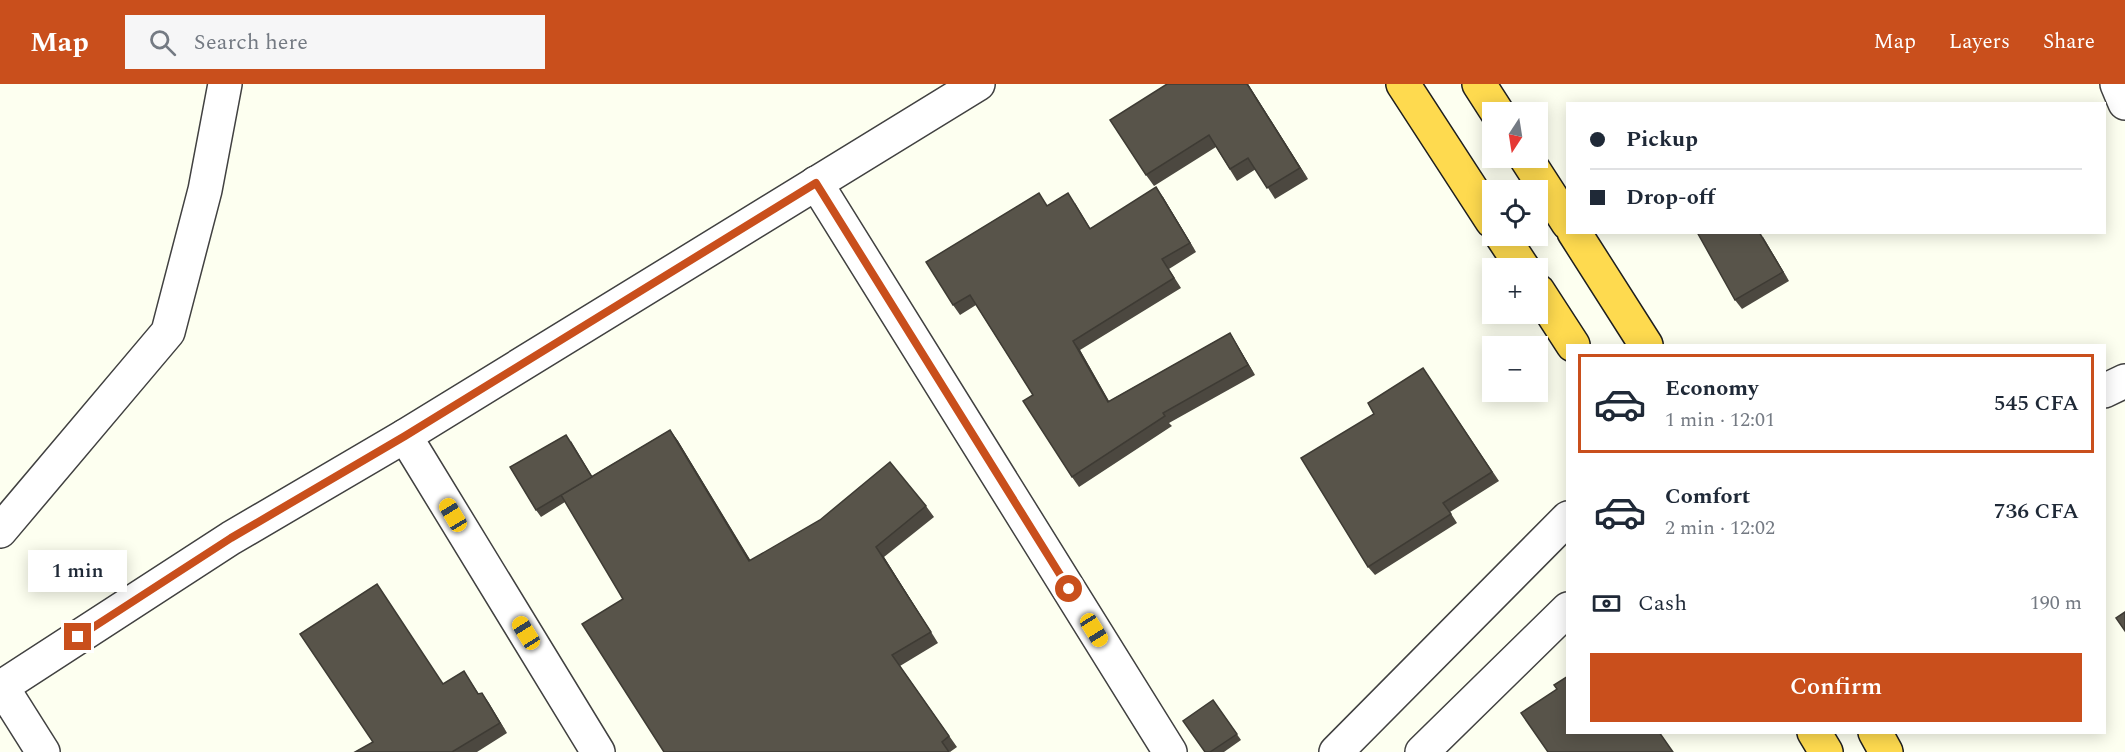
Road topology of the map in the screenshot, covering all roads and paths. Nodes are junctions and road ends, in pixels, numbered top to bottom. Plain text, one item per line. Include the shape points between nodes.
1 (225, 84) edge
2 (978, 84) edge
3 (1404, 84) edge
4 (1480, 84) edge
5 (2117, 84) edge
6 (1491, 102) edge
7 (2125, 103) edge
8 (1532, 168) edge
9 (816, 183) junction
10 (1482, 205) edge
11 (1566, 220) edge
12 (1575, 234) edge
13 (1548, 306) edge
14 (1572, 344) edge
15 (1645, 344) edge
16 (2125, 381) edge
17 (2106, 390) edge
18 (405, 436) junction
19 (1566, 520) edge
20 (0, 531) edge
21 (1566, 611) edge
22 (1, 687) edge
23 (1815, 734) edge
24 (1876, 734) edge
25 (43, 752) edge
26 (598, 752) edge
27 (1170, 752) edge
28 (1336, 752) edge
29 (1422, 752) edge
30 (1826, 752) edge
31 (1886, 752) edge

1 - 20 street via 205,190 168,332
2 - 9 street
3 - 10 highway
4 - 6 highway
5 - 7 street
8 - 11 highway
9 - 18 street
9 - 27 street
12 - 15 highway
13 - 14 highway
16 - 17 street
18 - 22 street via 231,538
18 - 26 street
19 - 28 street
21 - 29 street
22 - 25 street
23 - 30 highway
24 - 31 highway

